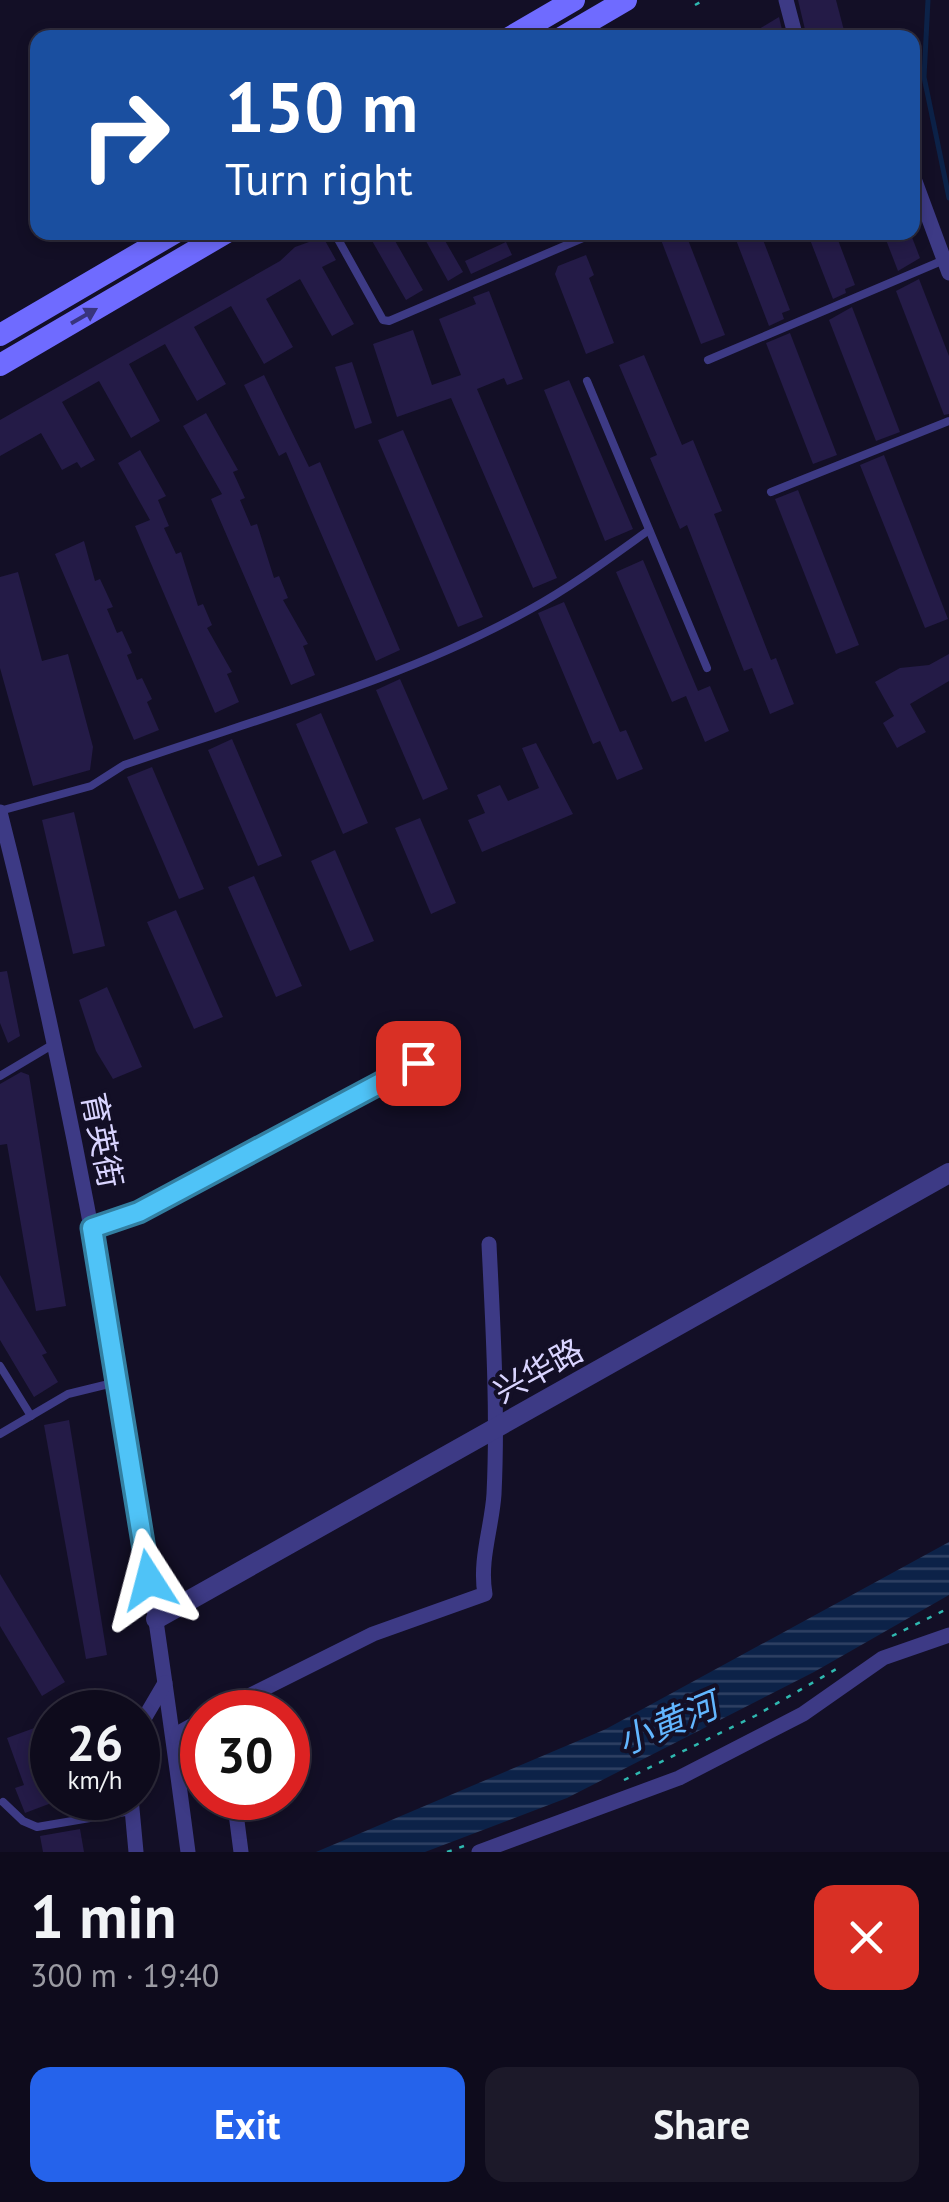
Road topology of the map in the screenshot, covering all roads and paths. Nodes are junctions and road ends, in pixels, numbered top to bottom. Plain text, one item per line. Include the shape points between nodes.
1 (574, 0) edge
2 (626, 0) edge
3 (704, 0) edge
4 (786, 0) edge
5 (695, 5) dead end
6 (523, 30) edge
7 (575, 30) edge
8 (794, 30) edge
9 (920, 195) edge
10 (162, 240) edge
11 (214, 240) edge
12 (338, 240) edge
13 (577, 240) edge
14 (947, 266) edge
15 (0, 335) edge
16 (708, 360) dead end
17 (0, 366) edge
18 (587, 380) dead end
19 (949, 421) edge
20 (770, 492) dead end
21 (650, 530) junction
22 (707, 668) dead end
23 (0, 811) edge
24 (6, 864) edge
25 (56, 1042) junction
26 (418, 1063) dead end
27 (0, 1076) edge
28 (949, 1173) edge
29 (92, 1228) junction
30 (489, 1244) dead end
31 (0, 1366) edge
32 (116, 1382) junction
33 (30, 1416) junction
34 (496, 1428) junction
35 (0, 1434) edge
36 (949, 1608) edge
37 (156, 1619) junction
38 (949, 1635) edge
39 (882, 1642) dead end
40 (851, 1661) dead end
41 (165, 1683) junction
42 (263, 1690) edge
43 (160, 1692) edge
44 (180, 1732) edge
45 (172, 1736) junction
46 (618, 1784) dead end
47 (3, 1802) dead end
48 (63, 1820) edge
49 (133, 1820) edge
50 (237, 1820) edge
51 (472, 1849) edge
52 (136, 1852) edge
53 (188, 1852) edge
54 (241, 1852) edge
55 (446, 1852) edge

1 - 6 main road
2 - 7 main road
3 - 5 path
4 - 8 street
9 - 14 street
10 - 15 main road
17 -> 11 main road
12 - 13 lane via 389,321
14 - 16 lane
18 - 21 lane
19 - 20 lane
21 - 22 lane
21 - 23 lane via 560,592 474,636 361,684 124,765 91,786
23 - 24 street, 育英街
24 - 25 street, 育英街
25 - 27 lane
25 - 29 street, 育英街
26 - 29 street via 139,1212
28 - 34 street, 兴华路
29 - 32 street, 育英街
30 - 34 street
31 - 33 lane
32 - 33 lane via 68,1394
32 - 37 street, 育英街
33 - 35 lane
34 - 37 street, 兴华路
34 - 42 street via 485,1594 373,1634
36 - 39 path
37 - 41 street, 育英街
38 - 51 street via 883,1658 803,1714 680,1778
40 - 46 path
41 - 43 street
41 - 45 street, 育英街
44 - 45 street
45 - 53 street, 育英街
47 - 48 lane via 23,1822
49 - 52 street
50 - 54 street
51 - 55 path

